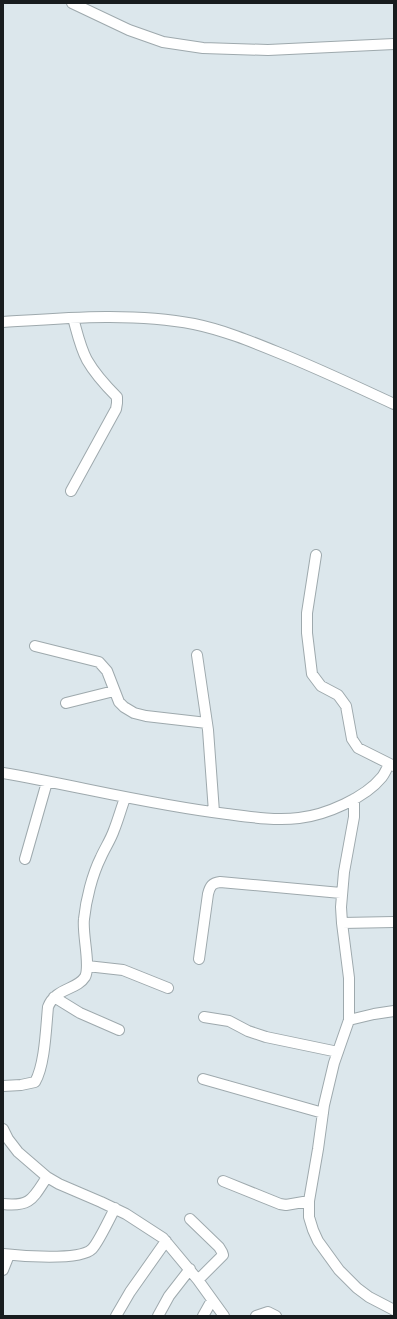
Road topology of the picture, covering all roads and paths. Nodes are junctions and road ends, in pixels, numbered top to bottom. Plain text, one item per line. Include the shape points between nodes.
1 (72, 3) edge
2 (394, 44) edge
3 (74, 318) junction
4 (3, 322) edge
5 (394, 404) edge
6 (71, 491) dead end
7 (316, 555) dead end
8 (35, 646) dead end
9 (197, 655) dead end
10 (114, 691) junction
11 (66, 703) dead end
12 (207, 723) junction
13 (392, 765) edge
14 (3, 773) edge
15 (46, 782) junction
16 (125, 798) junction
17 (354, 799) junction
18 (214, 812) junction
19 (25, 859) dead end
20 (341, 893) junction
21 (394, 922) edge
22 (342, 923) junction
23 (199, 959) dead end
24 (87, 966) junction
25 (168, 988) dead end
26 (54, 996) junction
27 (394, 1011) edge
28 (204, 1017) dead end
29 (349, 1020) junction
30 (119, 1030) dead end
31 (338, 1052) junction
32 (203, 1078) dead end
33 (3, 1086) edge
34 (322, 1113) junction
35 (3, 1129) edge
36 (5, 1139) edge
37 (47, 1177) junction
38 (223, 1181) dead end
39 (309, 1201) junction
40 (3, 1204) edge
41 (115, 1208) junction
42 (190, 1219) dead end
43 (166, 1241) junction
44 (6, 1254) edge
45 (190, 1269) junction
46 (3, 1270) edge
47 (198, 1280) junction
48 (212, 1300) junction
49 (394, 1310) edge
50 (116, 1316) edge
51 (158, 1316) edge
52 (203, 1316) edge
53 (224, 1316) edge
54 (256, 1316) edge
55 (276, 1316) edge

1 - 2 street via 129,30 163,42 196,47 268,50
3 - 4 street
3 - 5 street via 152,319 216,329 328,373
3 - 6 street via 87,360 99,378 117,397 117,404
7 - 13 street via 307,613 312,674 321,686 338,695 346,706 352,739 358,748
8 - 10 street via 99,662 107,671
9 - 12 street
10 - 11 street
10 - 12 street via 119,702 134,713
12 - 18 street
13 - 17 street via 375,784
14 - 15 street
15 - 16 street
15 - 19 street
16 - 18 street
16 - 24 street via 95,872 86,906 84,928
17 - 18 street via 328,812 298,818 280,819
17 - 20 street
20 - 22 street
20 - 23 street via 213,883 208,894
21 - 22 street
22 - 29 street via 349,978
24 - 25 street via 123,970
24 - 26 street via 82,980
26 - 30 street via 80,1013
26 - 33 street via 48,1007 42,1057 35,1082
27 - 29 street
28 - 31 street via 229,1021 266,1037
29 - 31 street
31 - 34 street
32 - 34 street
34 - 39 street
35 - 36 street
36 - 37 street
37 - 40 street via 30,1201 18,1205
37 - 41 street
38 - 39 street via 280,1204
39 - 49 street via 309,1217 313,1230 331,1259 357,1288
41 - 43 street via 147,1226
41 - 44 street via 93,1249 86,1253 75,1256
42 - 47 street via 219,1247 223,1255
43 - 45 street
43 - 50 street
44 - 46 street
45 - 47 street
45 - 51 street via 169,1296
47 - 48 street
48 - 52 street
48 - 53 street
54 - 55 street via 268,1312

